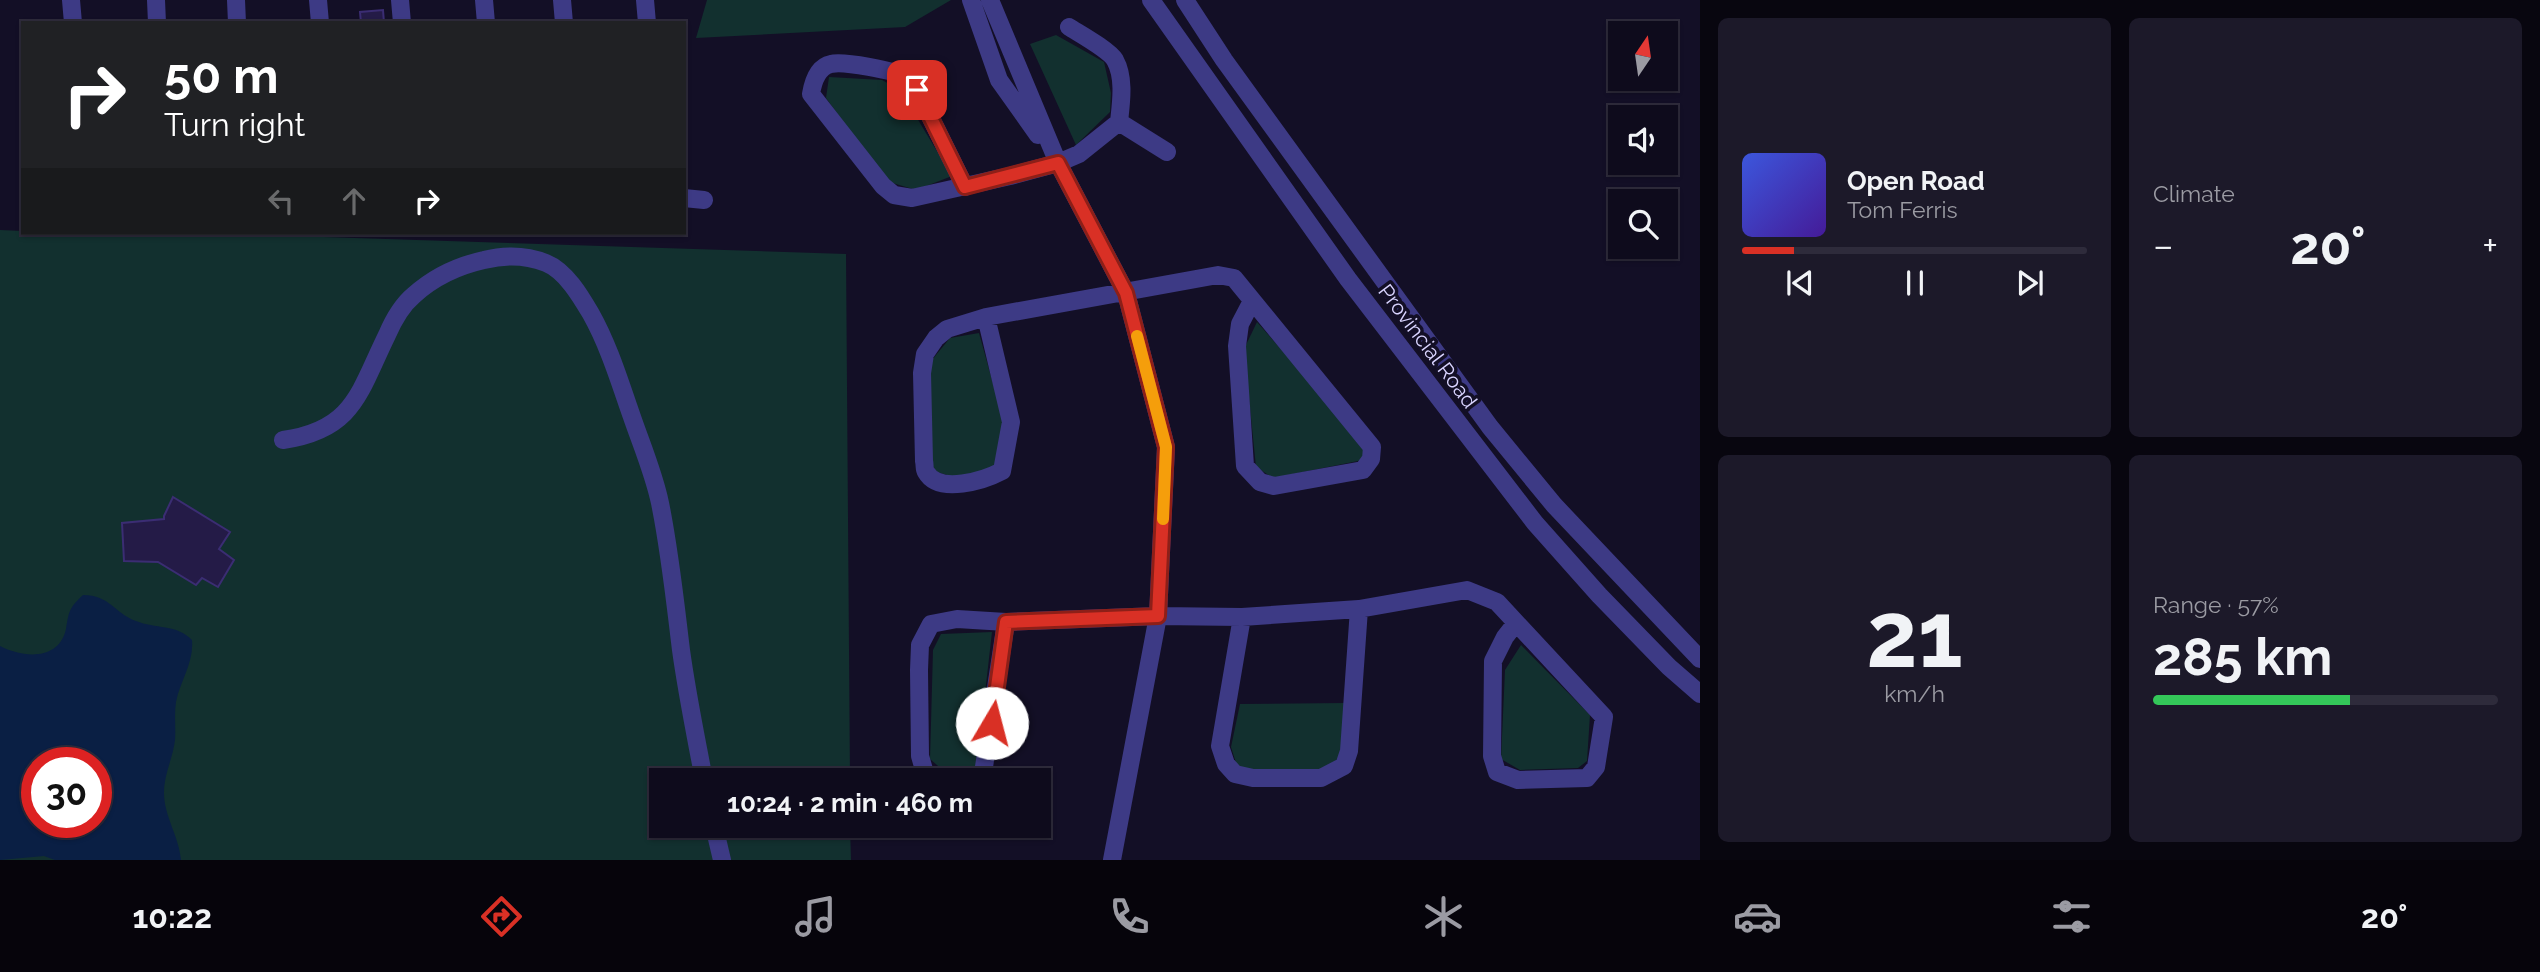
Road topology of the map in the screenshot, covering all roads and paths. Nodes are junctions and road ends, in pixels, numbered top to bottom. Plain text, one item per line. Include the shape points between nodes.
1 (71, 0) edge
2 (156, 0) edge
3 (236, 0) edge
4 (318, 0) edge
5 (400, 0) edge
6 (484, 0) edge
7 (562, 0) edge
8 (645, 0) edge
9 (971, 0) edge
10 (990, 0) edge
11 (1151, 0) edge
12 (1185, 0) edge
13 (73, 21) edge
14 (157, 21) edge
15 (237, 21) edge
16 (320, 21) edge
17 (402, 21) edge
18 (486, 21) edge
19 (564, 21) edge
20 (647, 21) edge
21 (1069, 27) dead end
22 (1119, 122) junction
23 (1167, 152) dead end
24 (1058, 163) junction
25 (965, 187) junction
26 (686, 198) edge
27 (704, 200) dead end
28 (1388, 285) junction
29 (1126, 293) junction
30 (1252, 301) junction
31 (1365, 301) junction
32 (986, 317) junction
33 (283, 440) dead end
34 (1359, 609) junction
35 (1158, 616) junction
36 (1242, 617) junction
37 (1006, 622) junction
38 (1516, 623) junction
39 (1694, 653) edge
40 (1670, 667) junction
41 (1700, 694) edge
42 (702, 768) edge
43 (924, 768) edge
44 (984, 768) edge
45 (717, 838) edge
46 (1113, 853) edge
47 (722, 860) edge

1 - 13 street
2 - 14 street
3 - 15 street
4 - 16 street
5 - 17 street
6 - 18 street
7 - 19 street
8 - 20 street
9 - 24 street via 999,80
10 - 24 street
11 - 31 street, Provincial Road
12 - 28 street, Provincial Road
21 - 22 street via 1114,58 1120,76
22 - 23 street
22 - 24 street via 1079,154
24 - 25 street
24 - 29 street
25 - 25 street via 912,198 894,195 883,186 811,94 813,80 822,68 832,64 887,70 905,77 917,90
26 - 27 street
28 - 31 street
28 - 39 street, Provincial Road via 1490,427 1554,505
29 - 30 street via 1218,275 1234,278
29 - 32 street
29 - 35 street via 1166,447
30 - 30 street via 1240,324 1237,346 1245,466 1260,482 1274,486 1363,470 1371,460 1372,447
31 - 40 street, Provincial Road via 1535,523
32 - 32 street via 947,329 925,354 924,461 926,472 936,481 961,484 1002,471 1011,422
33 - 42 street via 317,432 344,415 393,323 412,297 438,277 498,257 548,263 569,281 592,315 652,475 668,546
34 - 36 street
34 - 36 street via 1349,751 1344,766 1321,778 1253,778 1235,774 1226,764 1220,746
34 - 38 street via 1467,590 1497,602
35 - 36 street
35 - 37 street
35 - 46 street
37 - 43 street via 957,619 931,624 920,645
37 - 44 street
38 - 38 street via 1605,717 1596,767 1587,778 1518,780 1497,772 1492,756 1493,662
39 - 40 street
40 - 41 street, Provincial Road
45 - 47 street

